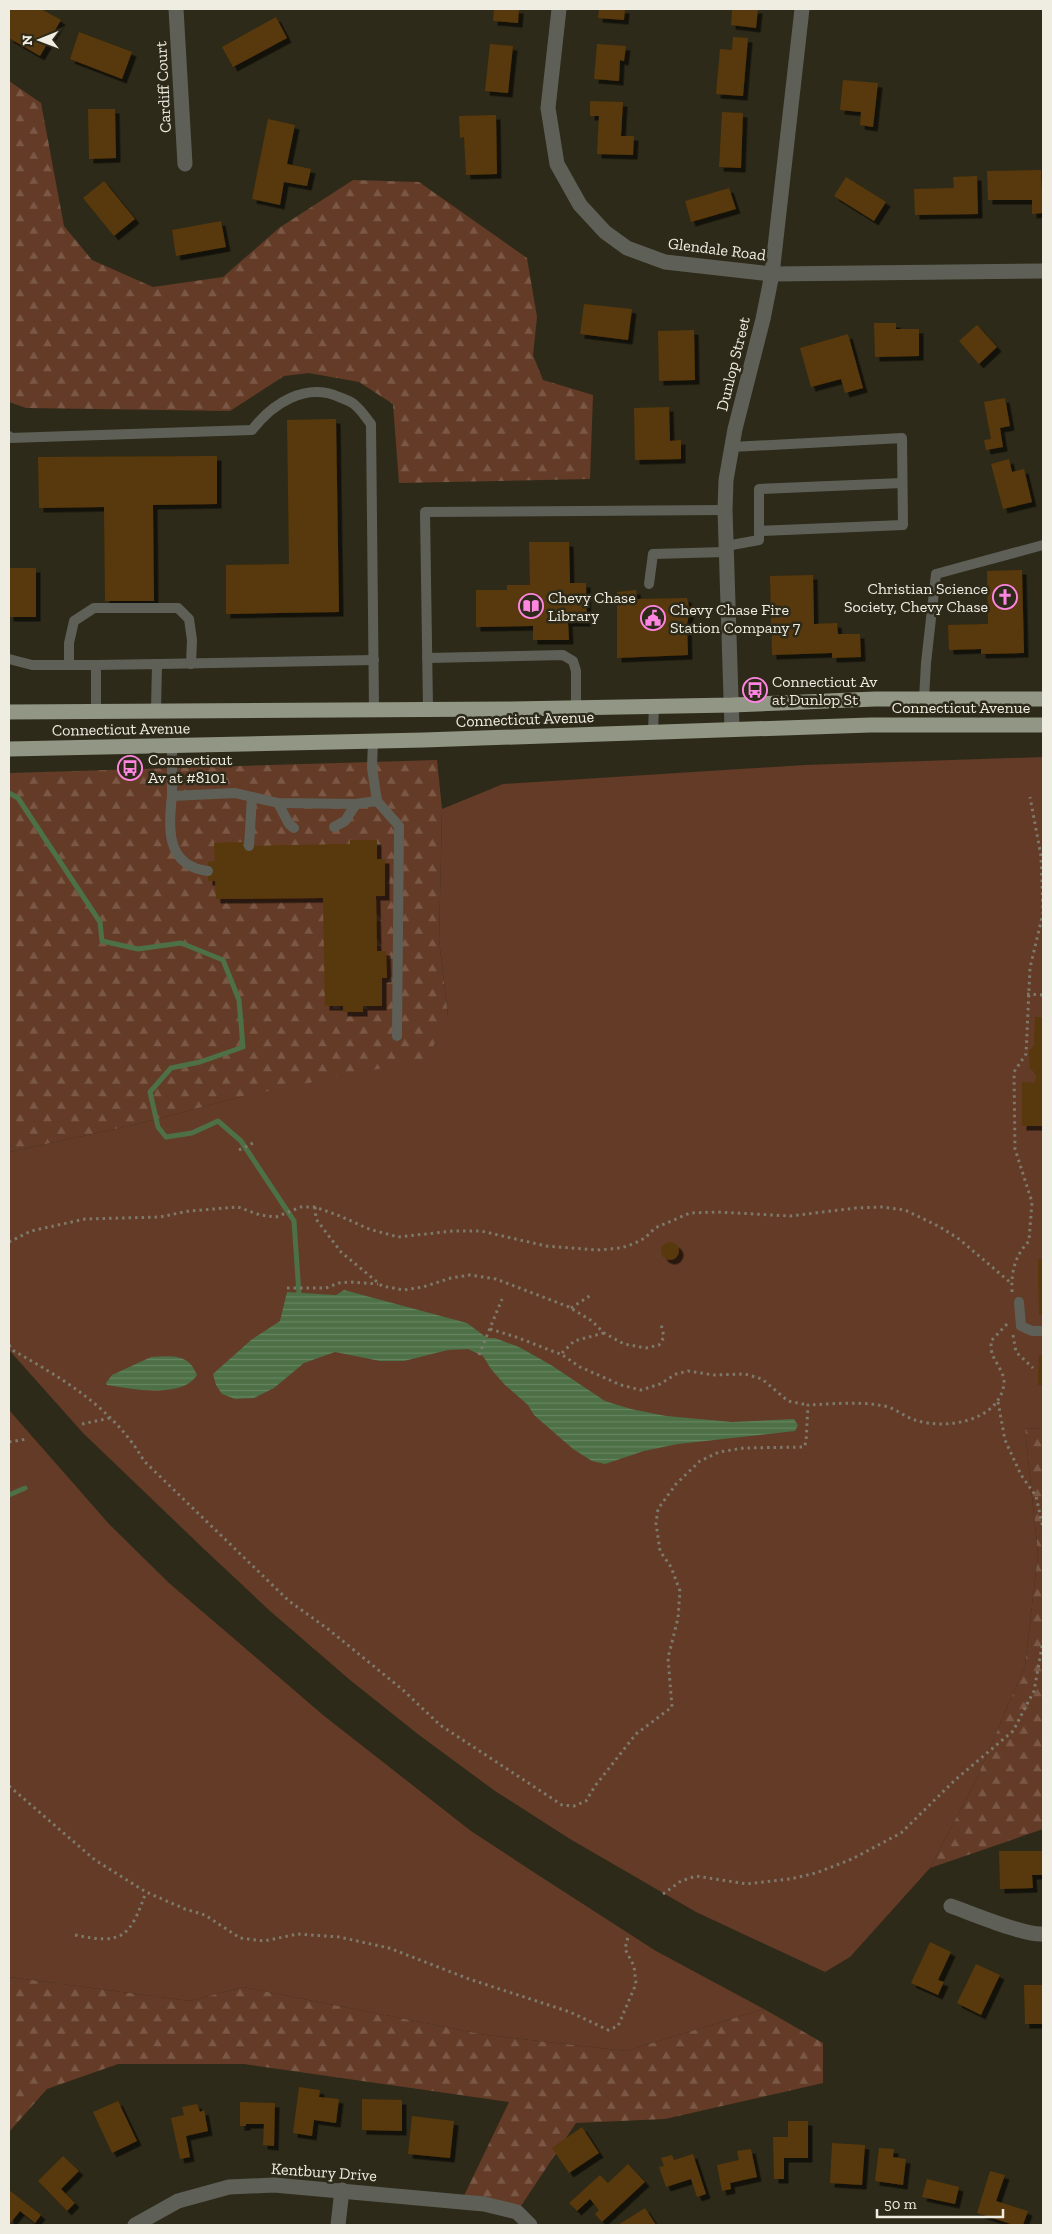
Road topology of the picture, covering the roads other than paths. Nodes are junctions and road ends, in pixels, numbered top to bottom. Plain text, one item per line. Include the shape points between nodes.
1 (176, 9) edge
2 (559, 9) edge
3 (802, 9) edge
4 (185, 164) dead end
5 (1043, 271) edge
6 (772, 274) junction
7 (9, 436) edge
8 (732, 447) junction
9 (902, 483) junction
10 (725, 510) junction
11 (759, 531) junction
12 (1043, 544) edge
13 (726, 549) junction
14 (650, 584) dead end
15 (427, 658) junction
16 (9, 659) edge
17 (374, 660) junction
18 (157, 664) junction
19 (191, 664) junction
20 (69, 665) junction
21 (96, 665) junction
22 (924, 699) junction
23 (1043, 699) edge
24 (732, 705) junction
25 (654, 706) junction
26 (576, 708) junction
27 (374, 709) junction
28 (428, 709) junction
29 (156, 710) junction
30 (96, 711) junction
31 (9, 712) edge
32 (1043, 725) edge
33 (732, 729) junction
34 (653, 732) junction
35 (373, 741) junction
36 (172, 746) junction
37 (9, 749) edge
38 (172, 796) junction
39 (252, 797) junction
40 (377, 801) junction
41 (278, 803) junction
42 (356, 804) junction
43 (334, 827) dead end
44 (294, 828) dead end
45 (250, 846) dead end
46 (208, 871) dead end
47 (397, 1036) dead end
48 (1016, 1302) road end
49 (1043, 1331) edge
50 (951, 1906) dead end
51 (1043, 1934) edge
52 (342, 2190) junction
53 (135, 2225) edge
54 (338, 2225) edge
55 (530, 2225) edge

1 - 4 street, Cardiff Court
2 - 6 street, Glendale Road via 548,108 557,164 580,205 605,232 626,248 665,262
3 - 6 street, Dunlop Street
5 - 6 street, Glendale Road
6 - 8 street, Dunlop Street
7 - 17 lane via 252,430 279,403 306,392 329,393 355,404 371,424
8 - 9 lane via 902,438
8 - 10 street, Dunlop Street
9 - 11 lane via 759,489
9 - 11 lane via 903,525
10 - 13 street, Dunlop Street
10 - 15 lane via 425,512
11 - 13 lane via 759,540
12 - 22 lane via 936,574
13 - 14 lane via 653,554
13 - 24 street, Dunlop Street
15 - 26 lane via 563,654 573,661 576,671
15 - 28 lane
16 - 20 lane via 32,665
17 - 19 lane
17 - 27 lane
18 - 19 lane
18 - 21 lane
18 - 29 lane
19 - 20 lane via 189,619 178,608 94,608 74,621
20 - 21 lane
21 - 30 lane
22 - 23 main road, Connecticut Avenue
22 - 24 main road, Connecticut Avenue
24 - 25 main road, Connecticut Avenue
24 - 33 street, Dunlop Street
25 - 26 main road, Connecticut Avenue
25 - 34 lane
26 - 28 main road, Connecticut Avenue
27 - 28 main road, Connecticut Avenue
27 - 29 main road, Connecticut Avenue
29 - 30 main road, Connecticut Avenue
30 - 31 main road, Connecticut Avenue
32 - 33 main road, Connecticut Avenue
33 - 34 main road, Connecticut Avenue
34 - 35 main road, Connecticut Avenue
35 - 36 main road, Connecticut Avenue
35 - 40 lane via 372,768
36 - 37 main road, Connecticut Avenue
36 - 38 lane
38 - 39 lane via 235,793
38 - 46 lane via 169,819 175,852 190,866
39 - 41 lane
39 - 45 lane
40 - 42 lane
40 - 47 lane via 399,826
41 - 42 lane
41 - 44 lane
42 - 43 lane via 345,821
48 - 49 lane via 1021,1326
50 - 51 street via 1008,1926
52 - 53 street, Kentbury Drive via 274,2185 229,2187 178,2201
52 - 54 street
52 - 55 street, Kentbury Drive via 484,2204 517,2212

